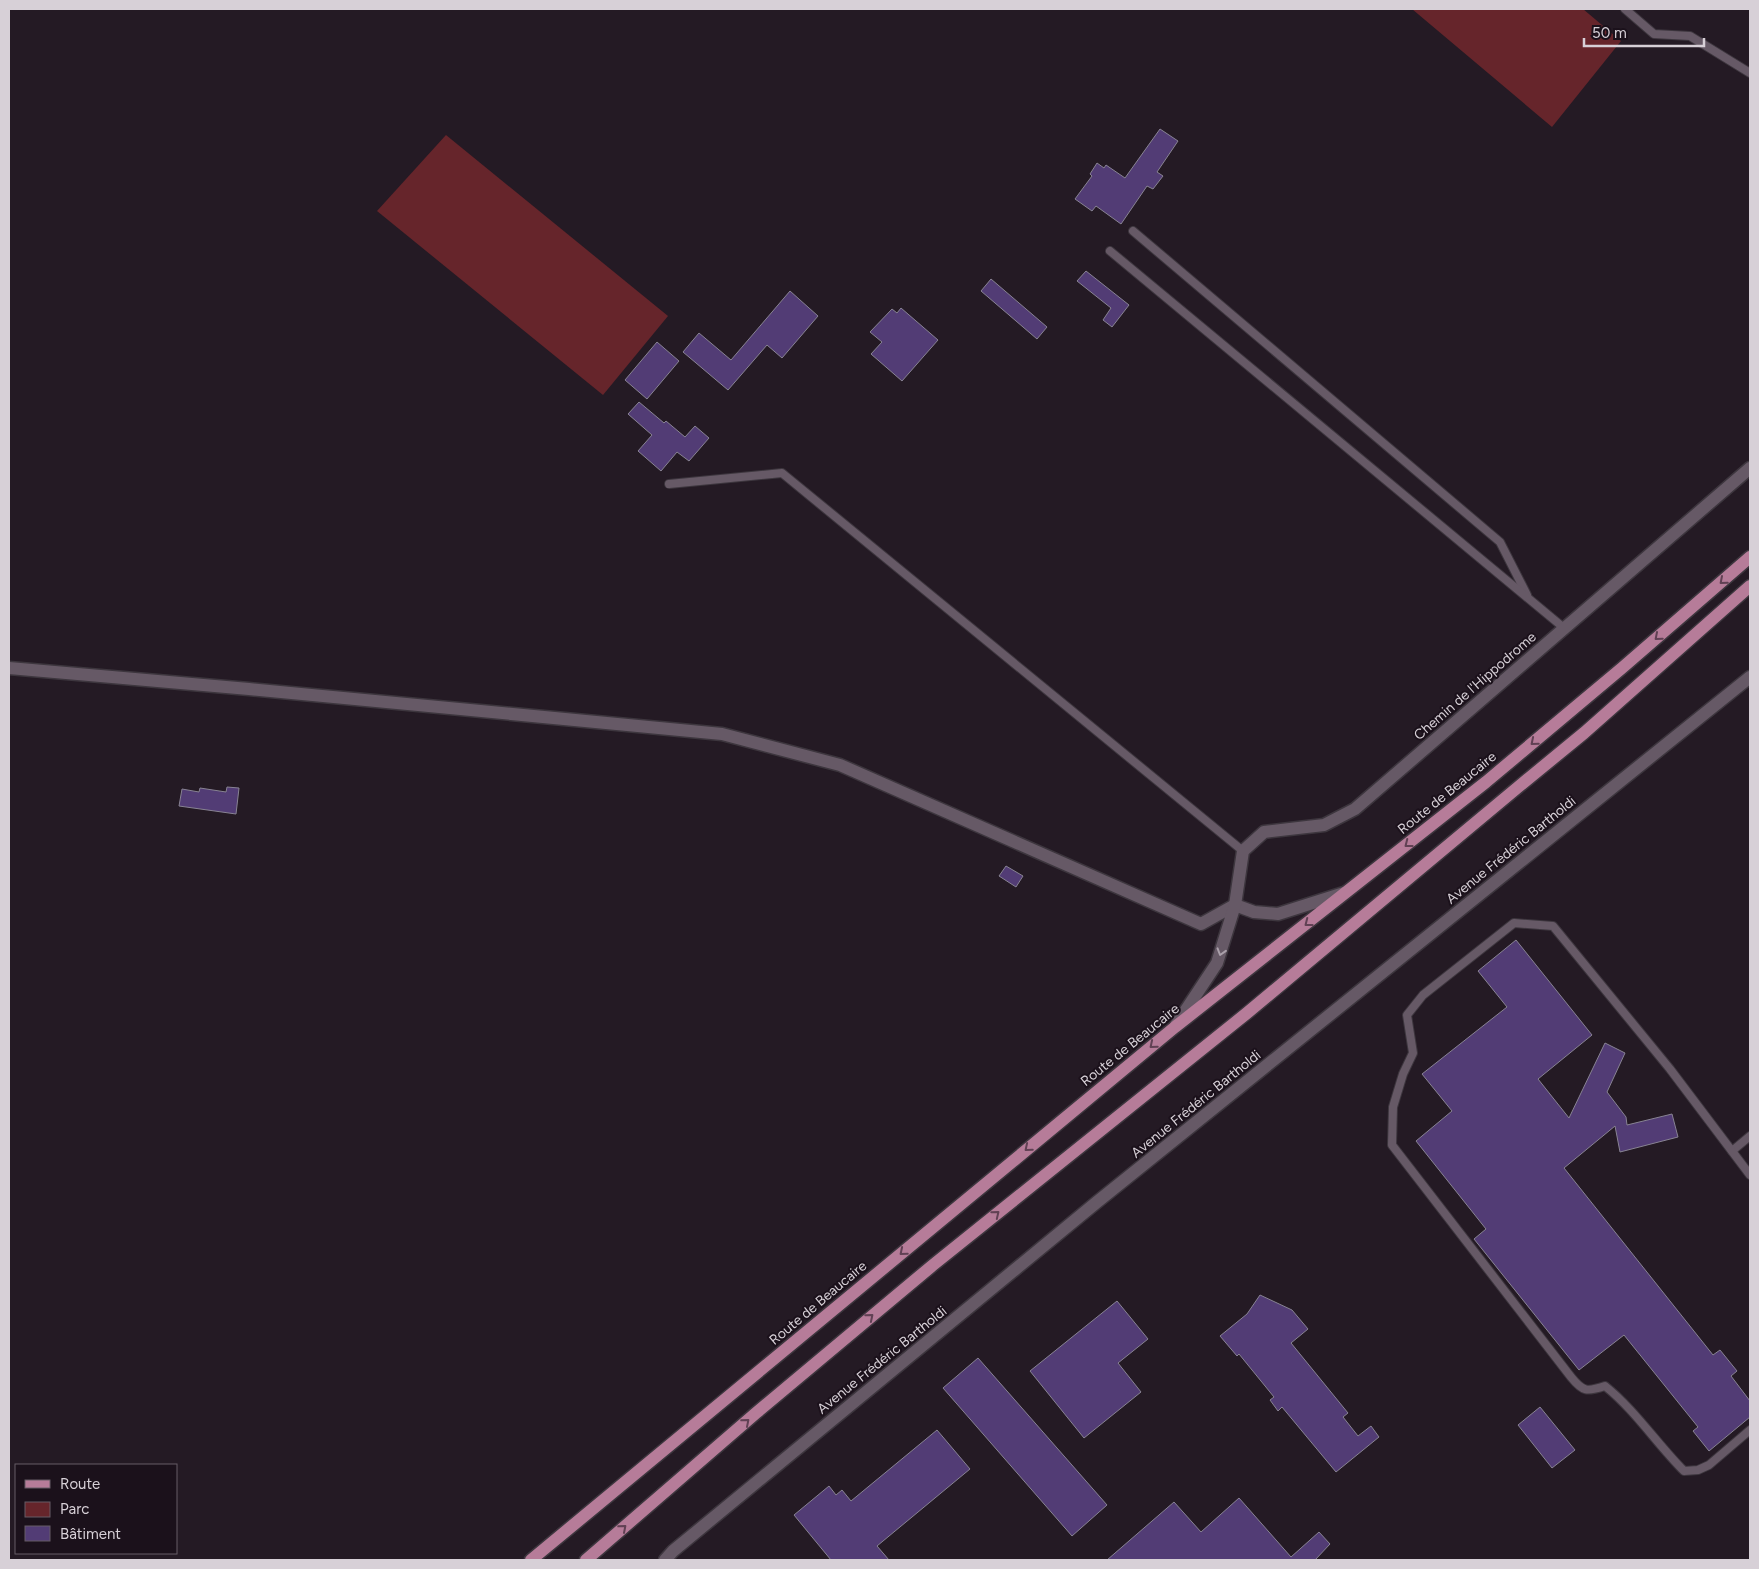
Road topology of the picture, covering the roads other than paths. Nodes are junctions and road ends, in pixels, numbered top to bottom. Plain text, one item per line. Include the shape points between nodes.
1 (1625, 9) edge
2 (1750, 73) edge
3 (1134, 231) dead end
4 (1110, 250) dead end
5 (1750, 468) edge
6 (669, 484) dead end
7 (1750, 557) edge
8 (1750, 586) edge
9 (1529, 599) junction
10 (1564, 628) junction
11 (9, 668) edge
12 (1750, 678) edge
13 (1243, 851) junction
14 (1346, 892) junction
15 (1235, 905) junction
16 (1175, 1027) junction
17 (1750, 1136) edge
18 (1732, 1151) junction
19 (1750, 1175) edge
20 (1750, 1430) edge
21 (531, 1560) edge
22 (586, 1560) edge
23 (665, 1560) edge

1 - 2 lane via 1654,34 1690,36
3 - 9 lane via 1500,542
4 - 9 lane
5 - 10 street, Chemin de l'Hippodrome
6 - 13 lane via 782,473
7 -> 14 main road, Route de Beaucaire via 1486,782
22 -> 8 main road via 933,1265 1247,1013 1584,733
9 - 10 lane
10 - 13 street, Chemin de l'Hippodrome via 1355,809 1324,825 1264,832
11 - 15 street via 722,734 840,765 1202,924
12 - 23 street, Avenue Frédéric Bartholdi via 1097,1202
13 - 15 street
14 - 15 street via 1278,914 1254,912
14 -> 16 main road, Route de Beaucaire
15 -> 16 street via 1217,962
16 -> 21 main road, Route de Beaucaire
17 - 18 lane
18 - 19 lane
18 - 20 lane via 1553,926 1514,923 1423,996 1407,1015 1413,1053 1393,1107 1392,1145 1579,1387 1590,1391 1605,1386 1619,1397 1684,1471 1709,1465

